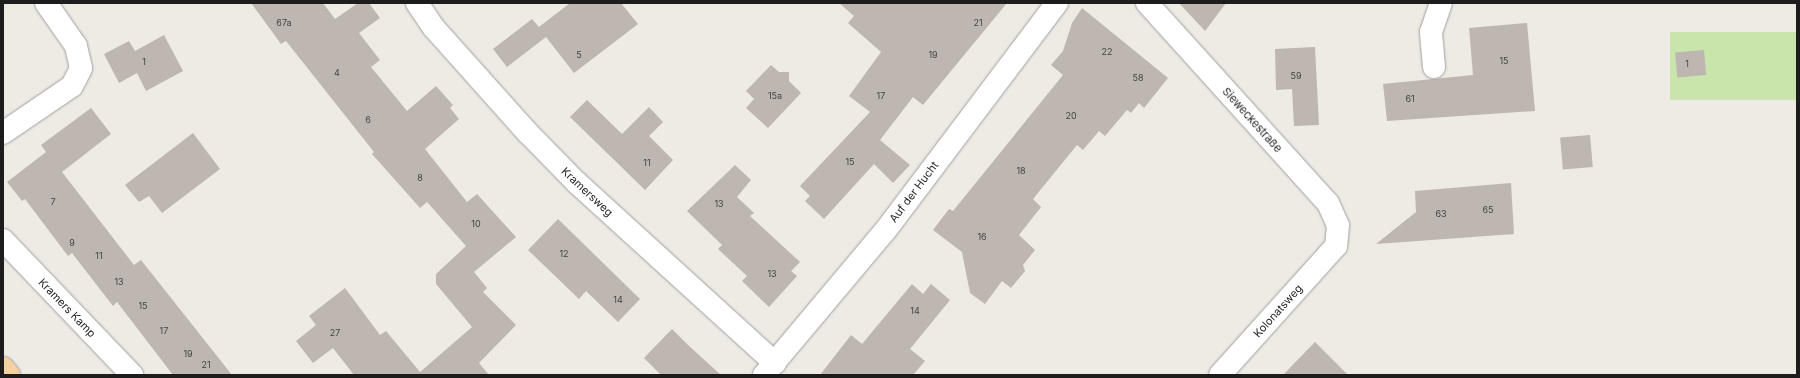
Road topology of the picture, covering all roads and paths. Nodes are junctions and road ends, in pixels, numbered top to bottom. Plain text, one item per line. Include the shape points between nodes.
1 (46, 3) edge
2 (417, 3) edge
3 (1057, 3) edge
4 (1147, 3) edge
5 (1441, 3) edge
6 (1434, 66) dead end
7 (3, 133) edge
8 (3, 240) edge
9 (1336, 246) joint
10 (3, 368) edge
11 (769, 369) edge
12 (9, 375) edge
13 (132, 375) edge
14 (1220, 375) edge

1 - 7 street via 76,46 81,68 72,86
2 - 11 street, Kramersweg via 434,28 576,182
3 - 11 street, Auf der Hucht via 885,231
4 - 9 street, Sieweckestraße via 1328,203 1338,226
5 - 6 street via 1431,32
8 - 13 street, Kramers Kamp
9 - 14 street, Kolonatsweg
10 - 12 main road

